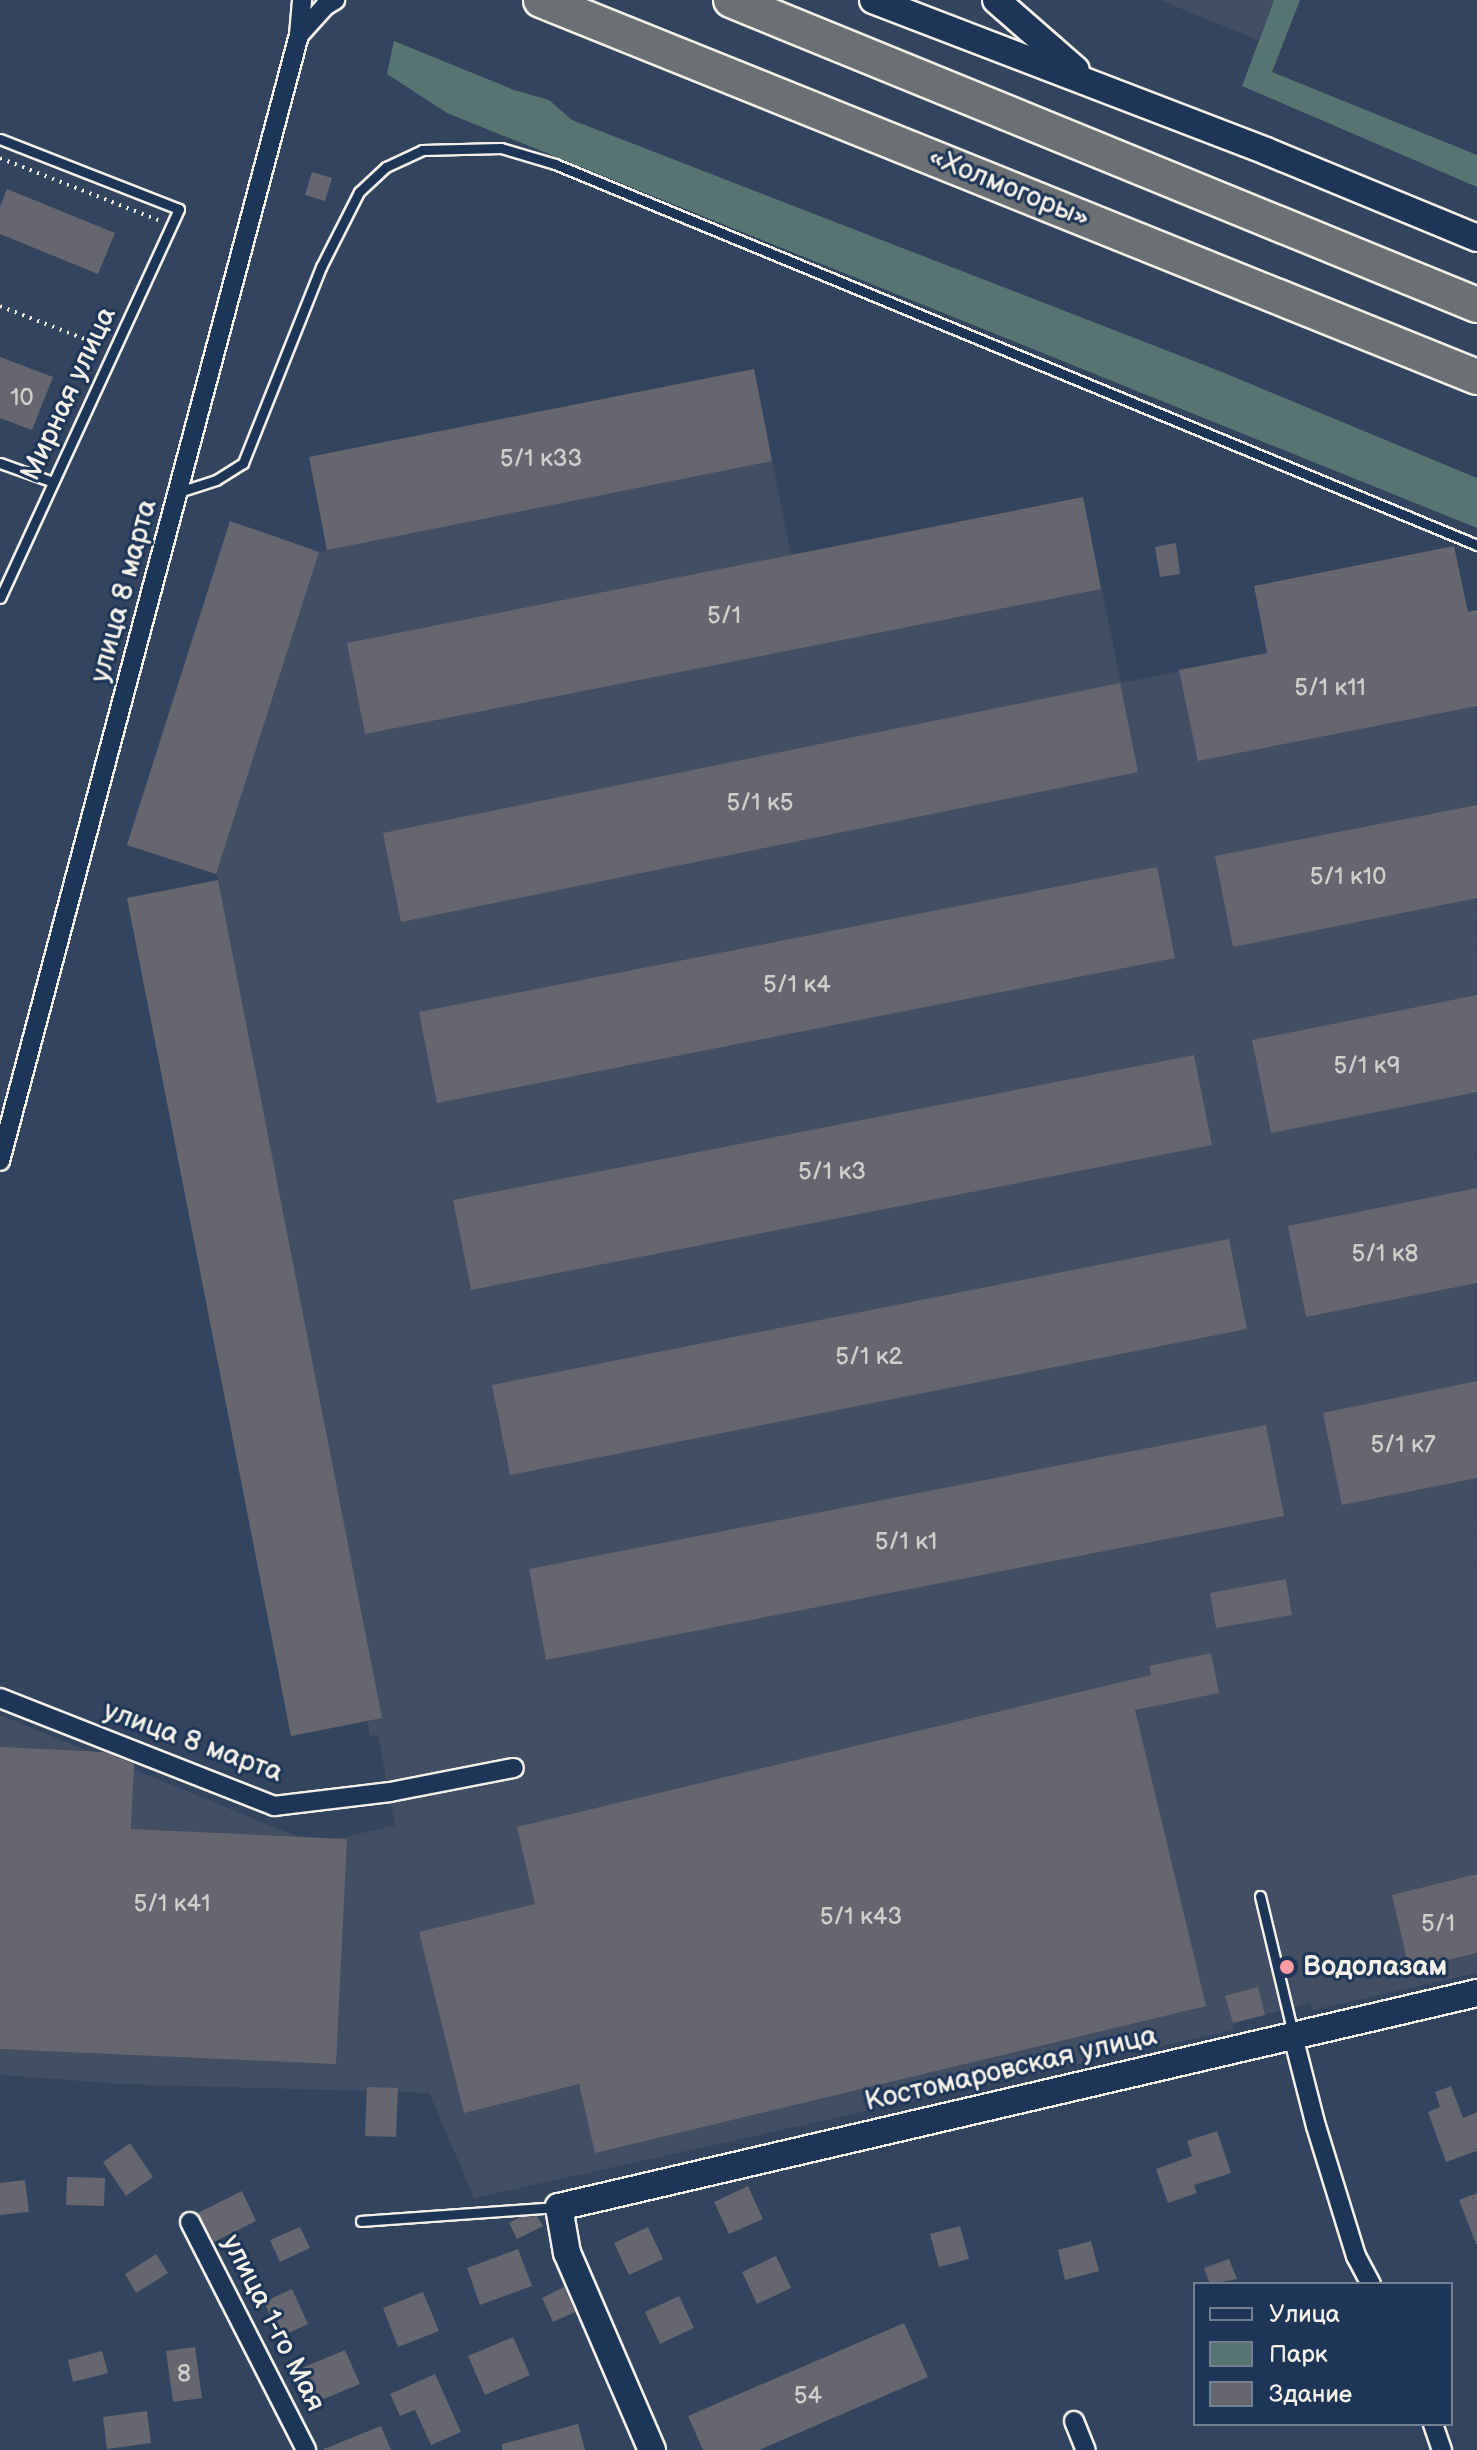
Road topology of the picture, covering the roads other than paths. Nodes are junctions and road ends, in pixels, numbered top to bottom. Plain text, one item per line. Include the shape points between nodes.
1 (302, 0) edge
2 (335, 0) edge
3 (541, 0) edge
4 (731, 0) edge
5 (873, 0) edge
6 (996, 0) edge
7 (299, 35) junction
8 (1094, 85) junction
9 (0, 139) edge
10 (1477, 238) edge
11 (1477, 305) edge
12 (1477, 377) edge
13 (0, 463) edge
14 (53, 482) junction
15 (179, 492) junction
16 (1477, 545) edge
17 (0, 598) edge
18 (0, 1161) edge
19 (0, 1698) edge
20 (514, 1768) dead end
21 (1260, 1896) dead end
22 (1477, 1993) edge
23 (1293, 2036) junction
24 (559, 2207) junction
25 (361, 2221) dead end
26 (190, 2222) dead end
27 (1370, 2282) edge
28 (1074, 2421) dead end
29 (1434, 2426) edge
30 (306, 2450) edge
31 (652, 2450) edge
32 (1086, 2450) edge
33 (1442, 2450) edge

1 - 7 street, улица 8 марта
2 - 7 street, улица 8 марта
3 - 12 highway, «Холмогоры»
4 - 11 highway
5 - 8 street
6 - 8 street
7 - 15 street, улица 8 марта
8 - 10 street
9 - 14 lane, Мирная улица via 179,209
13 - 14 lane
14 - 17 lane, Мирная улица
15 - 16 lane via 216,480 243,463 321,267 359,192 386,167 422,150 501,148 570,170
15 - 18 street, улица 8 марта
19 - 20 street, улица 8 марта via 274,1806 390,1792
21 - 23 lane
22 - 23 street, Костомаровская улица
23 - 24 street, Костомаровская улица
23 - 27 street via 1351,2242
24 - 25 lane
24 - 31 street via 567,2253
26 - 30 street, улица 1-го Мая
28 - 32 street
29 - 33 street

